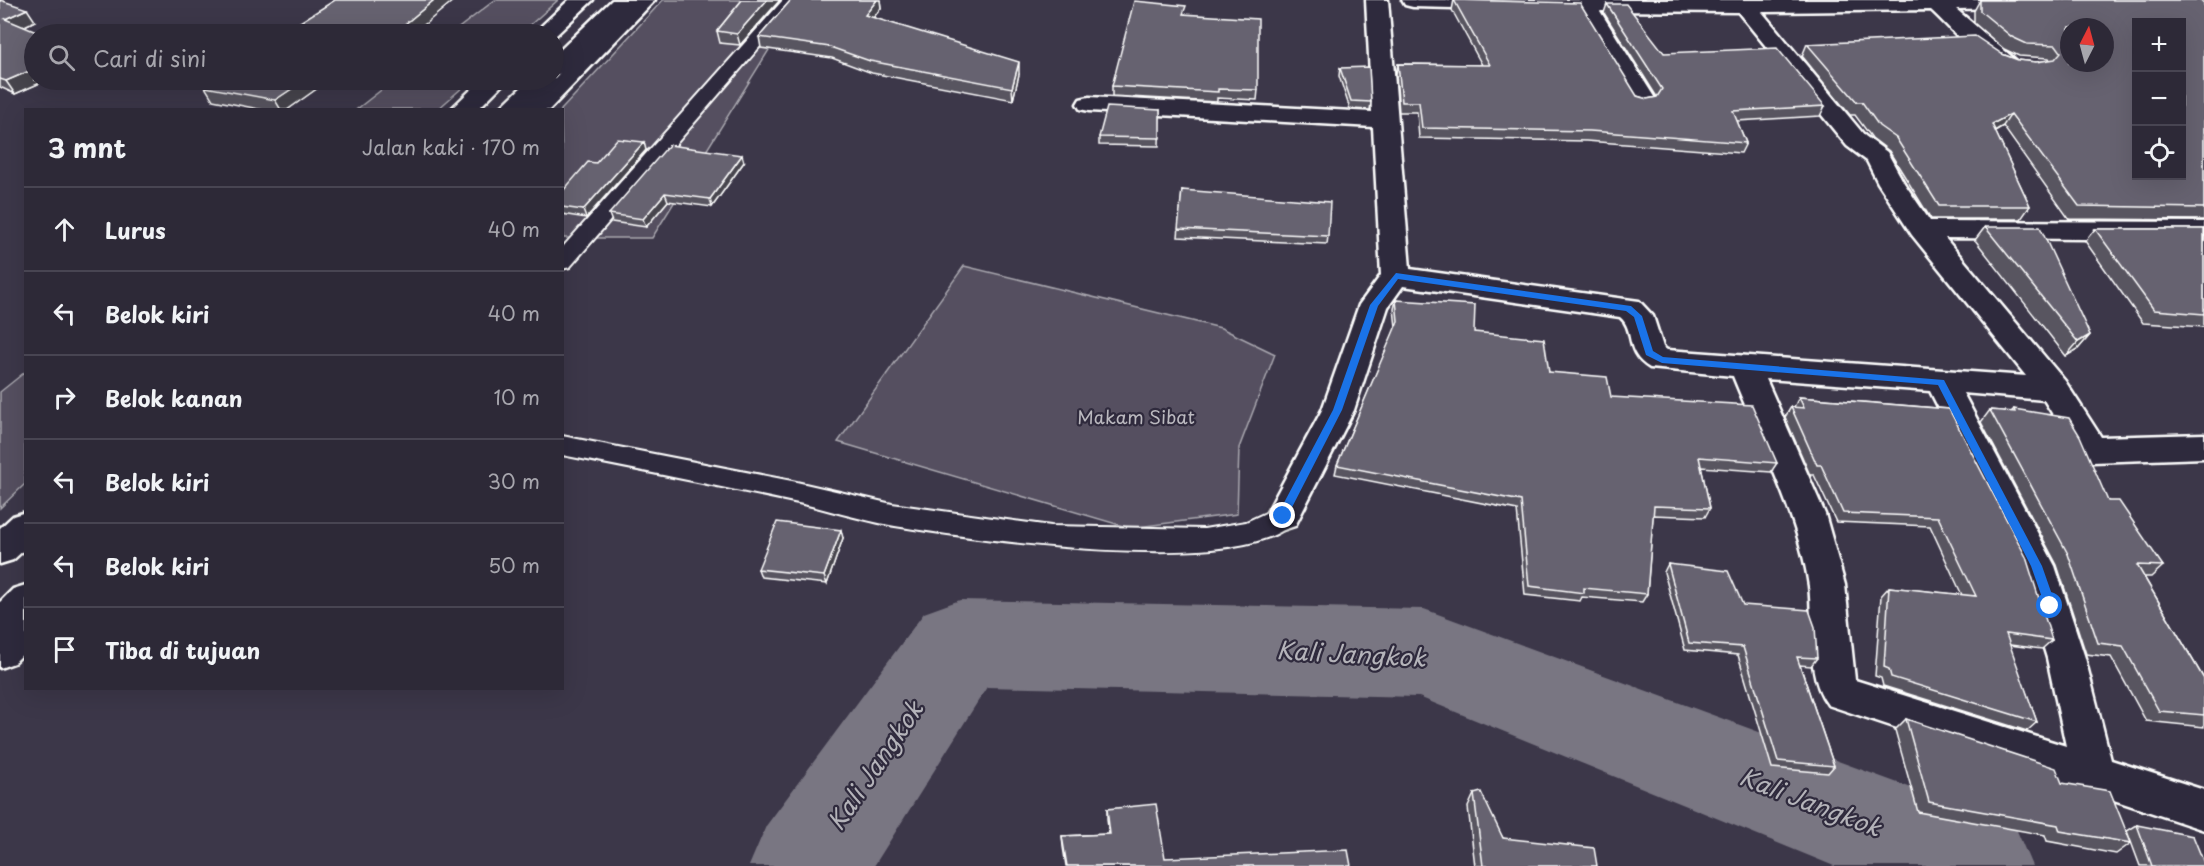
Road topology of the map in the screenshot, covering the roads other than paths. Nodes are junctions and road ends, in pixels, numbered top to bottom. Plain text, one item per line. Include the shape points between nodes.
1 (582, 0) edge
2 (626, 0) edge
3 (645, 0) edge
4 (792, 0) edge
5 (1377, 0) edge
6 (1413, 0) edge
7 (2058, 0) edge
8 (1464, 1) edge
9 (1902, 2) edge
10 (1599, 4) edge
11 (1937, 4) junction
12 (1745, 6) junction
13 (555, 24) edge
14 (564, 59) edge
15 (2028, 64) edge
16 (564, 81) edge
17 (484, 90) edge
18 (531, 90) edge
19 (555, 90) edge
20 (1644, 100) edge
21 (1089, 104) dead end
22 (464, 108) edge
23 (512, 108) edge
24 (537, 108) edge
25 (1385, 120) junction
26 (1922, 229) junction
27 (2204, 231) edge
28 (564, 260) edge
29 (1396, 276) junction
30 (1745, 367) junction
31 (1941, 382) junction
32 (2054, 389) junction
33 (564, 445) edge
34 (2204, 446) edge
35 (1283, 516) joint
36 (24, 528) edge
37 (0, 550) edge
38 (24, 602) edge
39 (0, 626) edge
40 (24, 628) edge
41 (0, 651) edge
42 (2093, 773) junction
43 (2204, 810) edge

1 - 13 street
2 - 14 street
3 - 16 street
4 - 28 lane
5 - 25 street
6 - 8 street
7 - 11 street
8 - 10 street
9 - 11 street
9 - 12 street
10 - 12 street
10 - 20 street
11 - 15 street via 1997,58 2006,63
12 - 26 street via 1856,141 1878,158
17 - 22 street
18 - 23 street
19 - 24 street
21 - 25 street
25 - 29 street
26 - 27 street
26 - 32 street
29 - 30 street via 1628,309 1638,316 1649,353 1656,358
29 - 35 street via 1374,305 1338,410
30 - 31 street
30 - 42 street via 1807,514 1827,585 1835,684 1842,693
31 - 32 street
31 - 42 street via 2037,566 2066,658
32 - 34 street via 2092,450
33 - 35 lane via 892,515 1051,537 1204,540 1251,532
36 - 37 street
38 - 39 street
40 - 41 street
42 - 43 street

